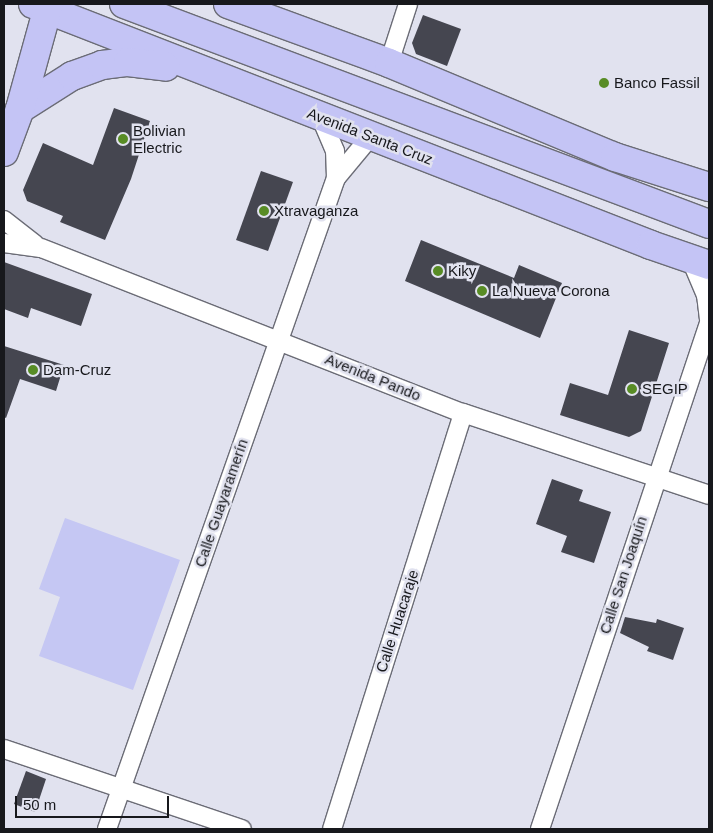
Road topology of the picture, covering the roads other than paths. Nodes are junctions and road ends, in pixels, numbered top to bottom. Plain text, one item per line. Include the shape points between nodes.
1 (124, 4) edge
2 (228, 4) edge
3 (408, 4) edge
4 (43, 6) edge
5 (173, 23) junction
6 (281, 23) junction
7 (389, 63) junction
8 (208, 72) junction
9 (20, 109) junction
10 (322, 118) junction
11 (371, 136) junction
12 (4, 152) edge
13 (615, 157) junction
14 (336, 178) junction
15 (709, 187) edge
16 (709, 204) edge
17 (4, 220) edge
18 (709, 224) edge
19 (4, 243) edge
20 (42, 248) junction
21 (700, 262) edge
22 (709, 321) edge
23 (278, 340) junction
24 (463, 413) junction
25 (656, 478) junction
26 (709, 495) edge
27 (4, 749) edge
28 (121, 790) junction
29 (107, 829) edge
30 (242, 829) edge
31 (332, 829) edge
32 (540, 829) edge

1 - 5 main road
2 - 6 main road
3 - 7 street
4 - 8 main road, Avenida Santa Cruz
4 - 9 main road
5 - 6 main road
5 - 18 main road
6 - 7 main road
7 - 13 main road
8 - 9 main road via 128,62 102,65 72,76
8 - 10 main road, Avenida Santa Cruz
9 - 12 main road
10 - 11 main road, Avenida Santa Cruz
10 - 14 street, Calle Guayaramerín via 335,151
11 - 14 street, Calle Guayaramerín
11 - 21 main road, Avenida Santa Cruz
13 - 15 main road
13 - 16 main road
14 - 23 street, Calle Guayaramerín
17 - 20 street, Avenida Pando
19 - 20 street, Avenida Pando
20 - 23 street, Avenida Pando
21 - 22 street, Calle San Joaquín
22 - 25 street, Calle San Joaquín
23 - 24 street, Avenida Pando
23 - 28 street, Calle Guayaramerín
24 - 25 street, Avenida Pando
24 - 31 street, Calle Huacaraje
25 - 26 street, Avenida Pando
25 - 32 street, Calle San Joaquín
27 - 28 street
28 - 29 street, Calle Guayaramerín
28 - 30 street

